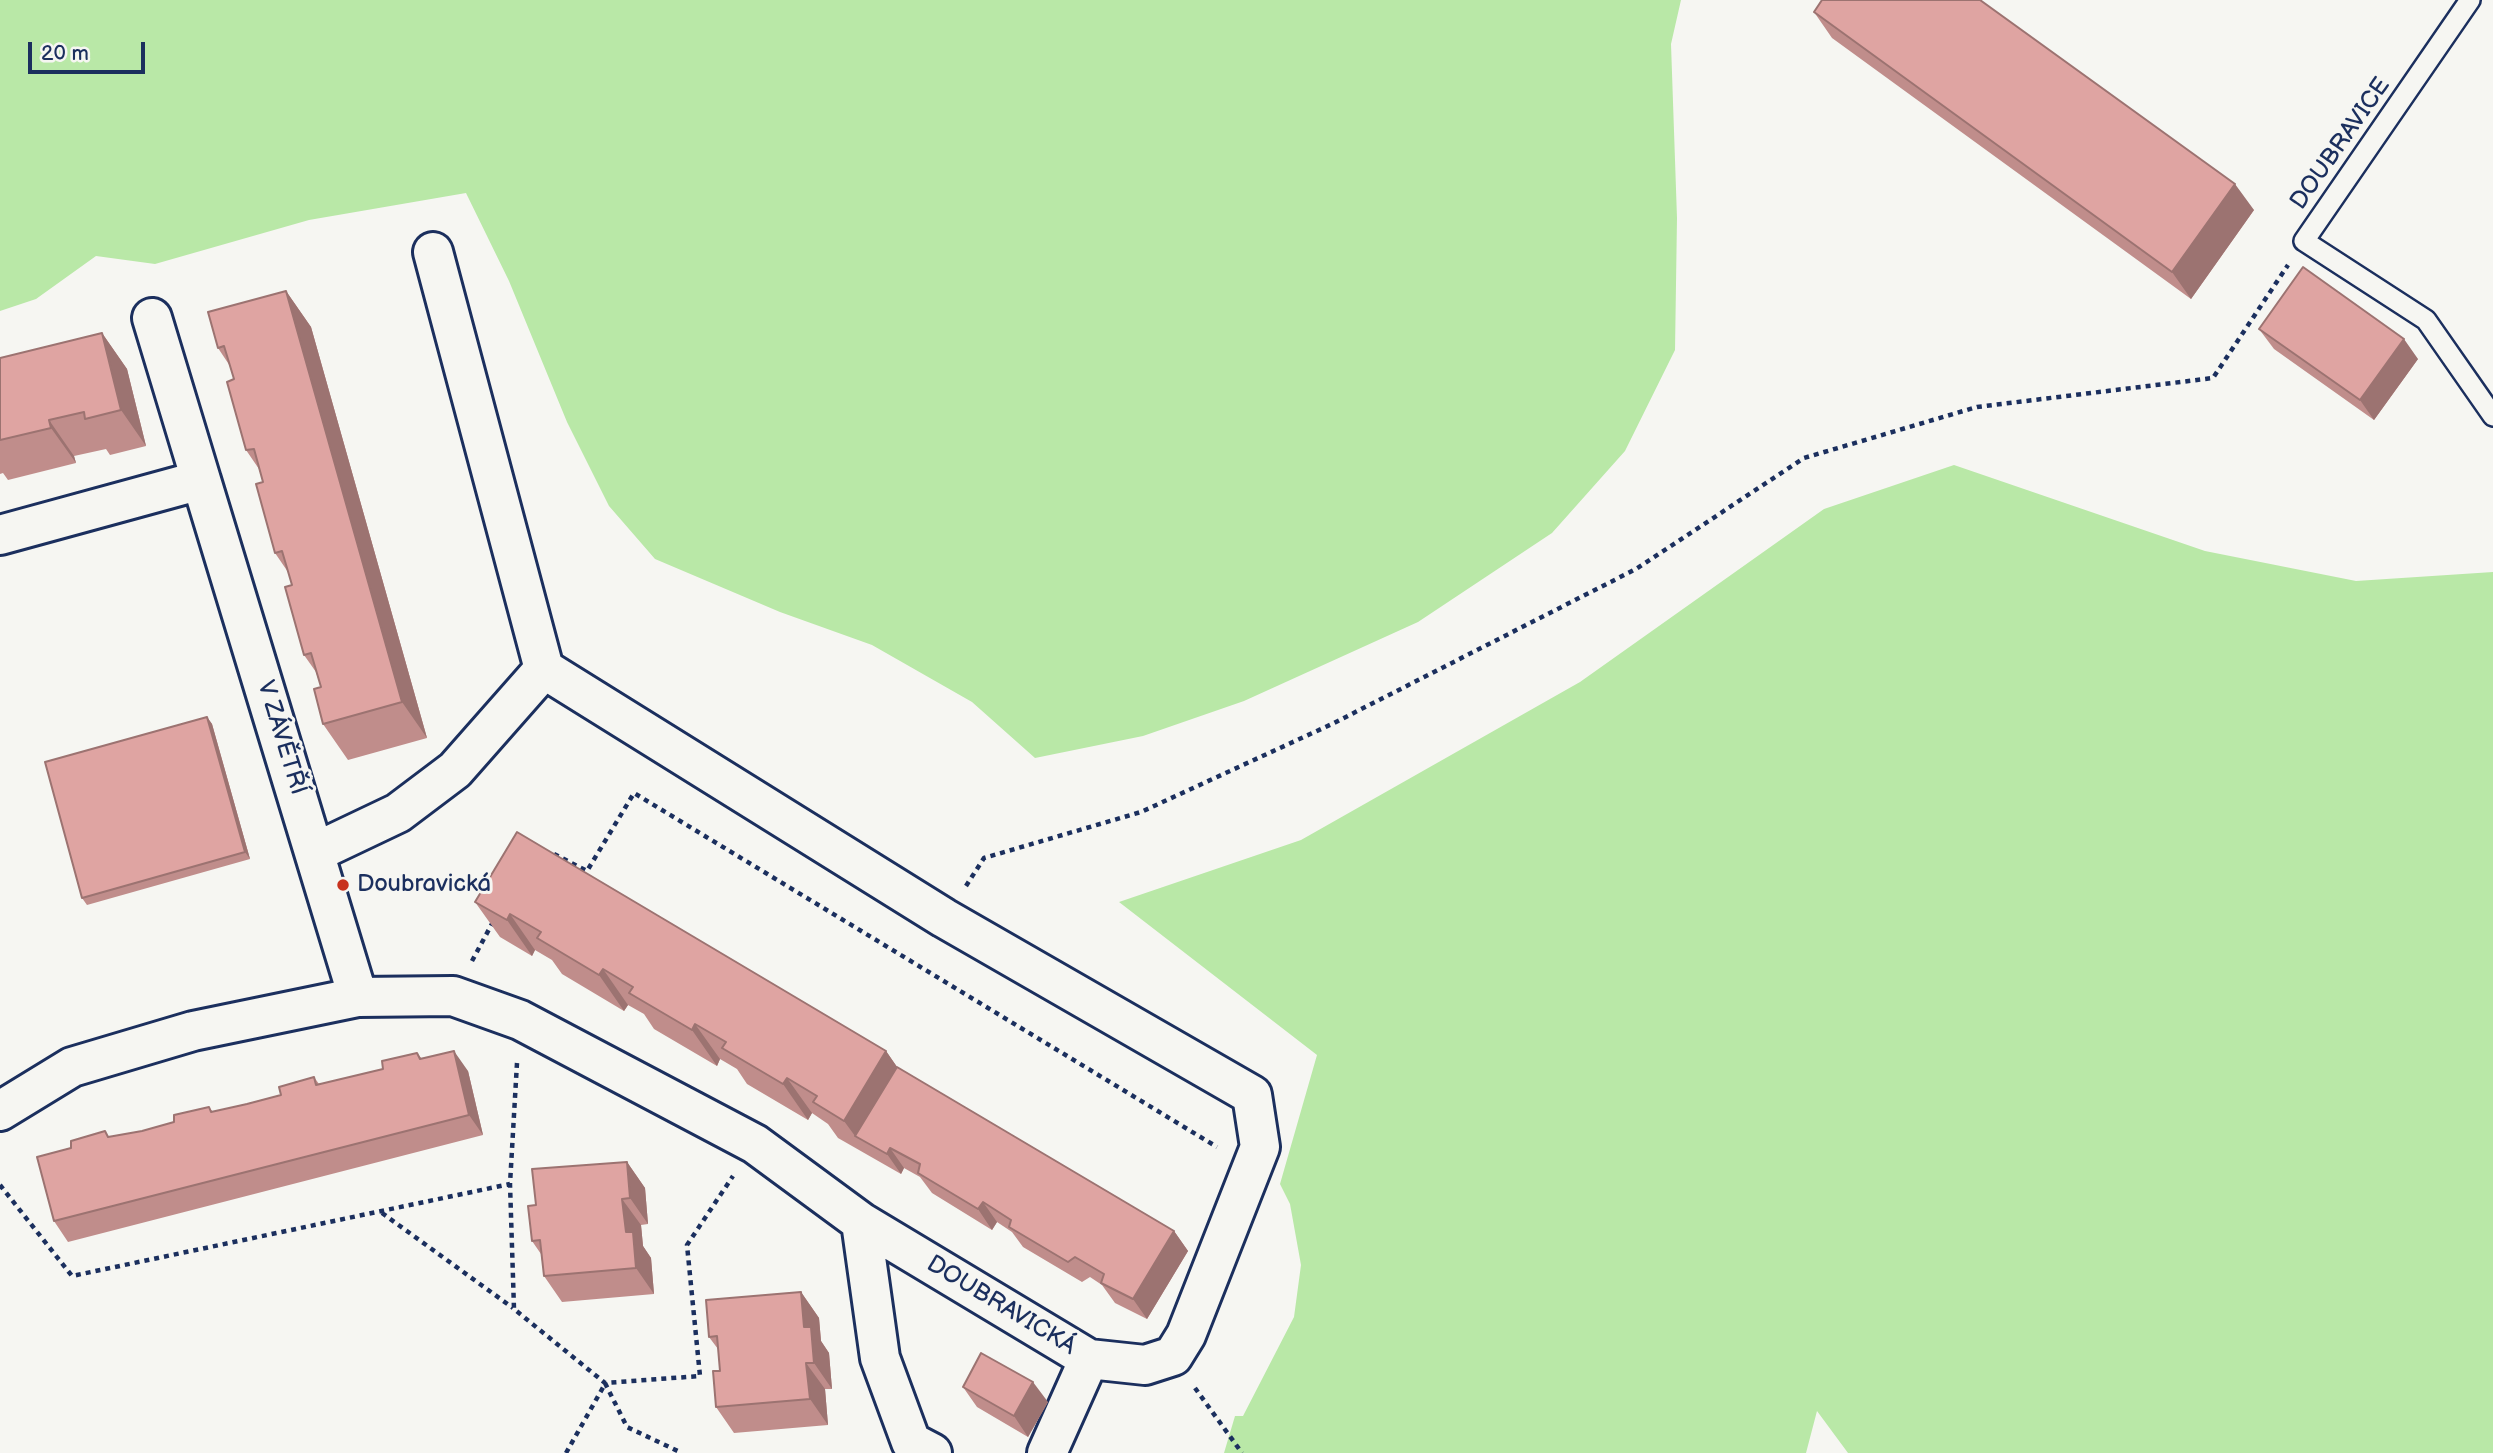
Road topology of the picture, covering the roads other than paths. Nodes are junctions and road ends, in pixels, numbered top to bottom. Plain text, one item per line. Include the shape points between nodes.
1 (2470, 0) edge
2 (433, 252) dead end
3 (152, 318) dead end
4 (2492, 415) edge
5 (201, 480) junction
6 (0, 535) edge
7 (544, 669) junction
8 (316, 852) junction
9 (358, 997) junction
10 (0, 1111) edge
11 (860, 1222) junction
12 (1089, 1359) junction
13 (932, 1453) edge
14 (1047, 1453) edge

1 - 4 lane, DOUBRAVICE via 2304,241 2426,320
2 - 7 street
3 - 5 street, V ZÁVĚTŘÍ
5 - 6 street
5 - 8 street, V ZÁVĚTŘÍ
7 - 8 street via 455,771 398,813
7 - 12 street via 944,918 1252,1095 1260,1147 1186,1335 1173,1356 1145,1365
8 - 9 street, V ZÁVĚTŘÍ
9 - 10 street, DOUBRAVICKÁ via 193,1031 72,1067
9 - 11 street, DOUBRAVICKÁ via 453,996 520,1020 755,1144
11 - 12 street, DOUBRAVICKÁ
11 - 13 street via 880,1357 911,1442
12 - 14 street, DOUBRAVICKÁ

